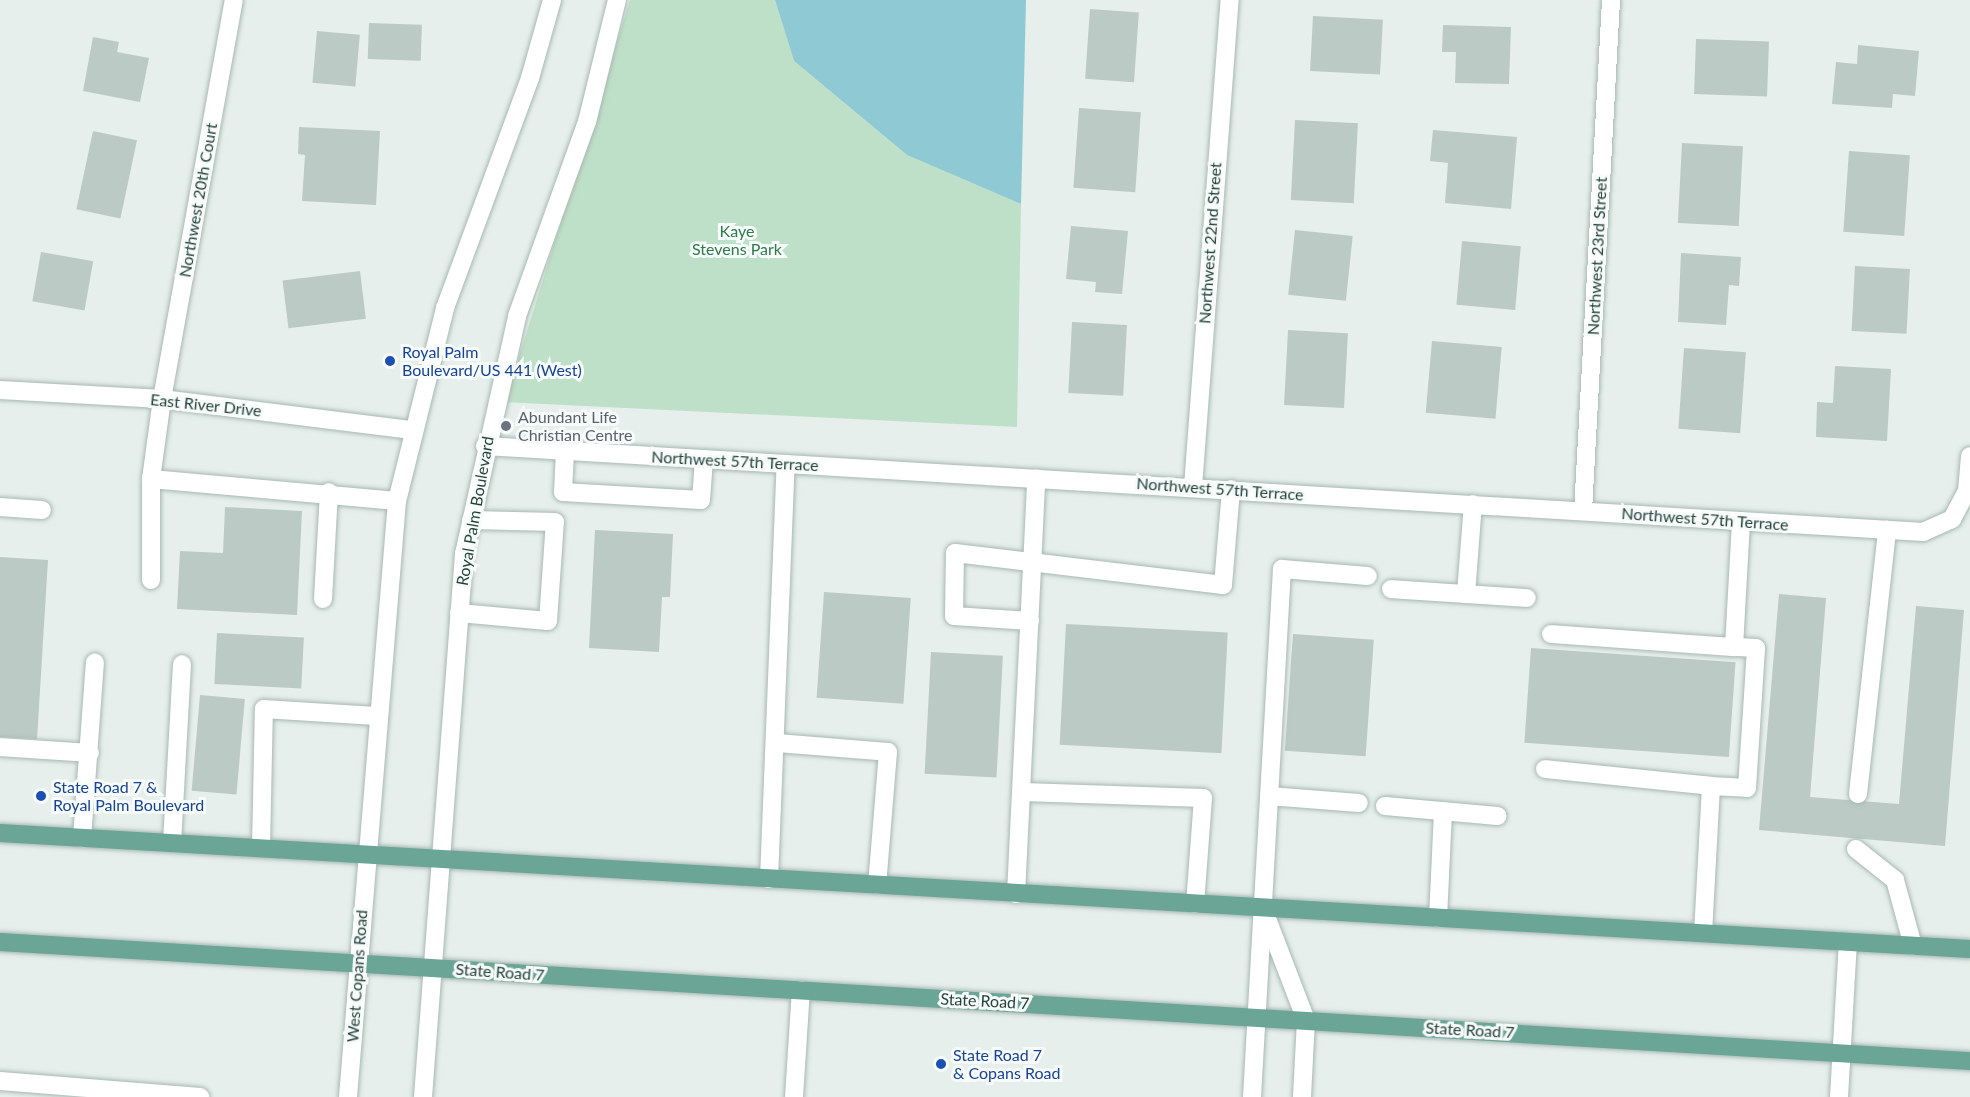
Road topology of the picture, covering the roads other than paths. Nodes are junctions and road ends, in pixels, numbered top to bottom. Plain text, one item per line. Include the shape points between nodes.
1 (234, 0) edge
2 (552, 0) edge
3 (617, 0) edge
4 (1230, 0) edge
5 (1611, 0) edge
6 (0, 390) edge
7 (162, 399) junction
8 (410, 430) junction
9 (485, 446) junction
10 (566, 451) junction
11 (1970, 456) edge
12 (704, 459) junction
13 (786, 464) junction
14 (1036, 478) junction
15 (151, 479) junction
16 (1193, 487) junction
17 (1231, 489) junction
18 (329, 492) junction
19 (397, 501) junction
20 (1473, 504) junction
21 (0, 507) edge
22 (42, 510) dead end
23 (1583, 512) junction
24 (471, 520) junction
25 (1741, 521) junction
26 (1887, 530) junction
27 (1030, 560) junction
28 (1368, 576) dead end
29 (151, 580) dead end
30 (1391, 589) dead end
31 (1466, 594) junction
32 (1527, 598) dead end
33 (323, 599) dead end
34 (459, 613) junction
35 (1030, 621) junction
36 (1551, 634) dead end
37 (1734, 647) junction
38 (95, 662) dead end
39 (182, 664) dead end
40 (375, 716) junction
41 (777, 743) junction
42 (0, 747) edge
43 (90, 753) junction
44 (1545, 769) dead end
45 (1712, 786) junction
46 (1023, 792) junction
47 (1858, 794) dead end
48 (1269, 796) junction
49 (1359, 803) dead end
50 (1385, 806) dead end
51 (1443, 811) junction
52 (1498, 816) dead end
53 (0, 833) edge
54 (82, 838) junction
55 (172, 843) junction
56 (261, 848) junction
57 (1856, 849) dead end
58 (366, 854) junction
59 (437, 860) junction
60 (769, 879) junction
61 (877, 885) junction
62 (1016, 894) junction
63 (1195, 904) junction
64 (1263, 909) junction
65 (1438, 918) junction
66 (1703, 933) junction
67 (0, 942) edge
68 (1848, 942) junction
69 (1913, 946) junction
70 (1970, 949) edge
71 (359, 963) junction
72 (431, 968) junction
73 (801, 990) junction
74 (1259, 1017) junction
75 (1306, 1020) junction
76 (1842, 1052) junction
77 (1970, 1060) edge
78 (0, 1081) edge
79 (132, 1094) edge
80 (200, 1097) edge
81 (348, 1097) edge
82 (423, 1097) edge
83 (794, 1097) edge
84 (1252, 1097) edge
85 (1302, 1097) edge
86 (1839, 1097) edge

1 - 7 street, Northwest 20th Court
2 - 8 street via 530,78 445,308
3 - 9 street, Royal Palm Boulevard via 587,122 518,316
4 - 16 street, Northwest 22nd Street
5 - 23 street, Northwest 23rd Street
6 - 7 street, East River Drive
7 - 8 street, East River Drive
7 - 15 street, Northwest 20th Court
8 - 19 street
9 - 10 street, Northwest 57th Terrace
9 - 24 street, Royal Palm Boulevard
10 - 12 street, Northwest 57th Terrace
10 - 12 street via 563,492 586,494 701,500
11 - 26 street, Northwest 57th Terrace via 1967,491 1952,519 1923,532
12 - 13 street, Northwest 57th Terrace
13 - 14 street, Northwest 57th Terrace
13 - 41 street
14 - 16 street, Northwest 57th Terrace
14 - 27 street
15 - 18 street
15 - 29 street, Northwest 20th Court
16 - 17 street, Northwest 57th Terrace
17 - 20 street, Northwest 57th Terrace
17 - 27 street via 1224,585
18 - 19 street
18 - 33 street
19 - 40 street
20 - 23 street, Northwest 57th Terrace
20 - 31 street
21 - 22 street
23 - 25 street, Northwest 57th Terrace
24 - 34 street, Royal Palm Boulevard
24 - 34 street via 555,522 548,621
25 - 26 street, Northwest 57th Terrace
25 - 37 street
26 - 47 street
27 - 35 street
27 - 35 street via 955,553 954,616
28 - 48 street via 1282,569
30 - 31 street
31 - 32 street
34 - 59 street, Royal Palm Boulevard
35 - 46 street
36 - 37 street
37 - 45 street via 1756,648 1747,788
38 - 43 street
39 - 55 street
40 - 56 street via 264,709
40 - 58 street
41 - 60 street
41 - 61 street via 888,752
42 - 43 street
43 - 54 street
44 - 45 street
45 - 66 street
46 - 62 street
46 - 63 street via 1203,798
48 - 49 street
48 - 64 street
50 - 51 street
51 - 52 street
51 - 65 street
53 - 54 main road
54 - 55 main road
55 - 56 main road
56 - 58 main road
57 - 69 street via 1895,880
58 - 59 main road
58 - 71 street, West Copans Road
59 - 60 main road
59 - 72 street
60 - 61 main road
61 - 62 main road
62 - 63 main road
63 - 64 main road
64 - 65 main road
64 - 74 street
64 - 75 street
65 - 66 main road
66 - 68 main road
67 - 71 main road, State Road 7
68 - 69 main road
68 - 76 street
69 - 70 main road
71 - 72 main road, State Road 7
71 - 81 street, West Copans Road
72 - 73 main road, State Road 7
72 - 82 street
73 - 74 main road, State Road 7
73 - 83 street
74 - 75 main road, State Road 7
74 - 84 street
75 - 76 main road, State Road 7
75 - 85 street
76 - 77 main road, State Road 7
76 - 86 street
78 - 79 street
79 - 80 street

